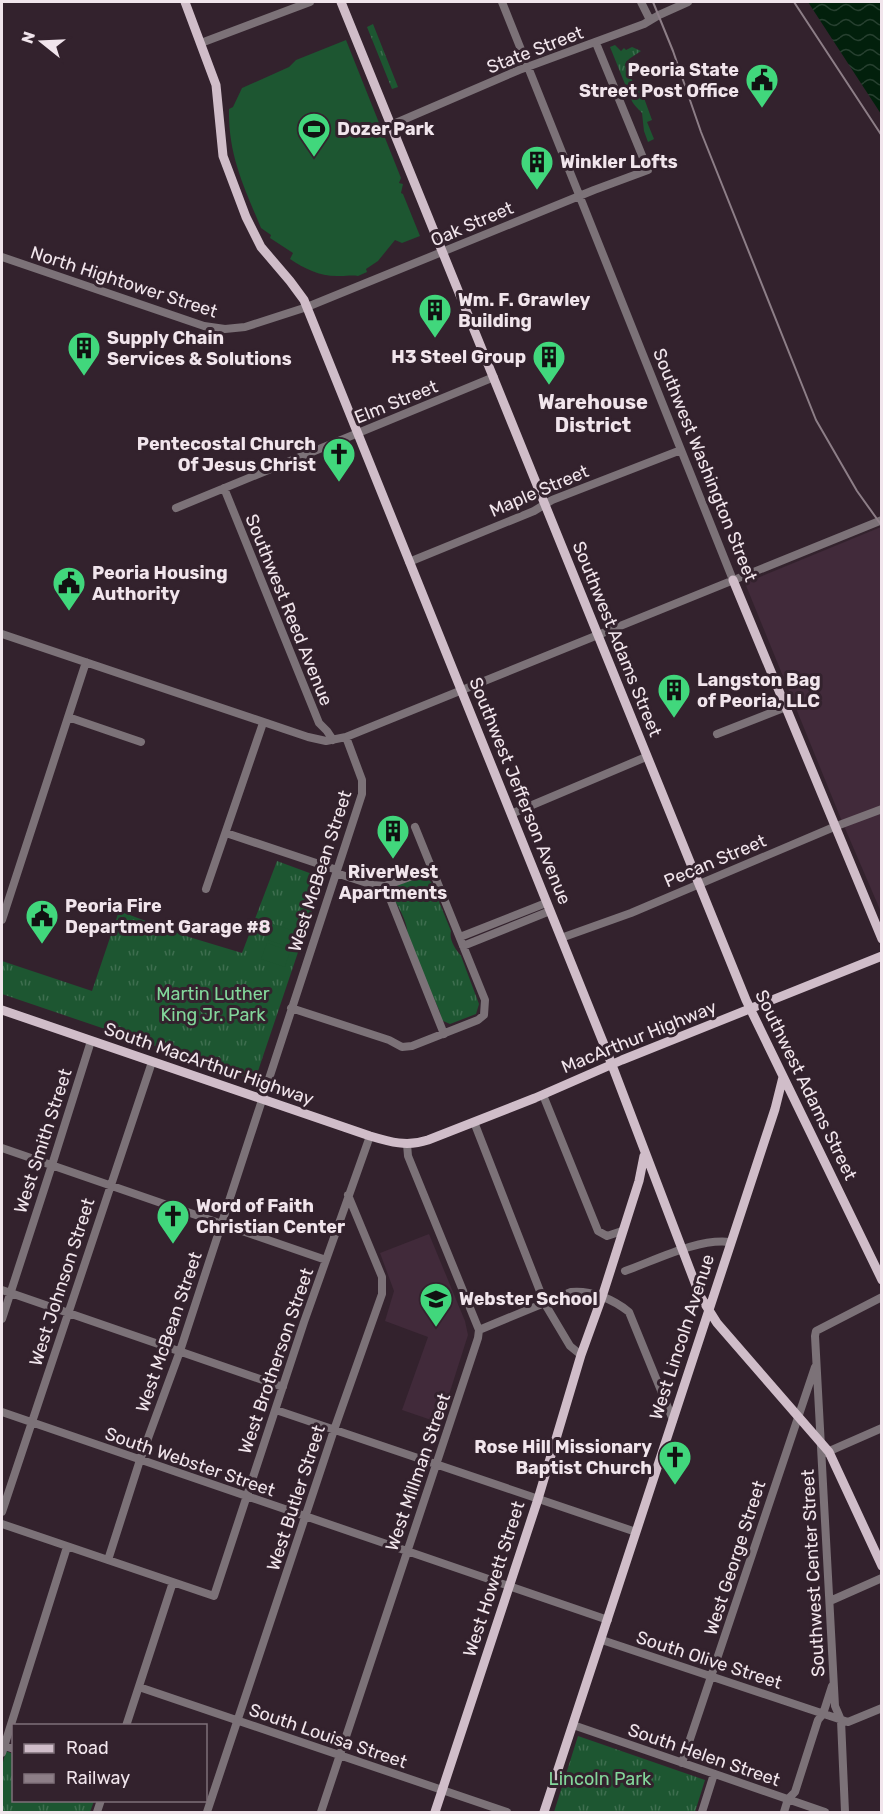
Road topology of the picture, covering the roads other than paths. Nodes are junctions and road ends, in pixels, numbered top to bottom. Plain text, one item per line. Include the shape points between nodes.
1 (185, 2) edge
2 (310, 2) edge
3 (341, 2) edge
4 (502, 2) edge
5 (641, 2) edge
6 (688, 2) edge
7 (650, 21) junction
8 (201, 43) junction
9 (596, 43) junction
10 (528, 67) junction
11 (391, 125) junction
12 (580, 196) junction
13 (443, 251) junction
14 (2, 257) edge
15 (307, 307) junction
16 (494, 377) junction
17 (358, 434) junction
18 (681, 450) junction
19 (224, 488) junction
20 (545, 505) junction
21 (176, 508) dead end
22 (882, 520) edge
23 (409, 562) junction
24 (733, 580) junction
25 (2, 634) edge
26 (597, 634) junction
27 (86, 662) junction
28 (461, 689) junction
29 (786, 707) junction
30 (68, 717) junction
31 (263, 723) junction
32 (717, 734) dead end
33 (346, 737) junction
34 (333, 740) junction
35 (141, 742) dead end
36 (646, 757) junction
37 (882, 809) edge
38 (511, 814) junction
39 (415, 827) dead end
40 (834, 827) junction
41 (226, 833) junction
42 (431, 869) junction
43 (336, 872) junction
44 (698, 884) junction
45 (385, 886) junction
46 (206, 890) dead end
47 (548, 907) junction
48 (2, 920) edge
49 (561, 938) junction
50 (882, 939) edge
51 (461, 941) junction
52 (882, 956) edge
53 (291, 1008) junction
54 (750, 1009) junction
55 (2, 1011) edge
56 (444, 1034) junction
57 (91, 1041) junction
58 (152, 1062) junction
59 (611, 1065) junction
60 (783, 1077) junction
61 (543, 1095) junction
62 (262, 1099) junction
63 (474, 1122) junction
64 (370, 1136) junction
65 (407, 1144) junction
66 (2, 1148) edge
67 (645, 1154) junction
68 (52, 1165) junction
69 (110, 1185) junction
70 (348, 1195) junction
71 (222, 1223) junction
72 (622, 1231) junction
73 (730, 1242) junction
74 (682, 1251) junction
75 (326, 1260) junction
76 (625, 1271) dead end
77 (882, 1280) edge
78 (2, 1290) edge
79 (10, 1293) junction
80 (602, 1297) junction
81 (882, 1297) edge
82 (545, 1304) junction
83 (707, 1311) junction
84 (68, 1313) junction
85 (2, 1319) edge
86 (479, 1330) junction
87 (180, 1351) junction
88 (581, 1355) junction
89 (817, 1363) junction
90 (283, 1387) junction
91 (276, 1410) junction
92 (2, 1412) edge
93 (798, 1415) junction
94 (673, 1420) junction
95 (31, 1423) junction
96 (882, 1428) edge
97 (334, 1430) junction
98 (819, 1439) junction
99 (825, 1453) junction
100 (140, 1460) junction
101 (436, 1465) junction
102 (247, 1497) junction
103 (538, 1499) junction
104 (2, 1512) edge
105 (305, 1516) junction
106 (2, 1524) edge
107 (636, 1532) junction
108 (67, 1547) junction
109 (408, 1551) junction
110 (108, 1560) junction
111 (882, 1566) edge
112 (882, 1578) edge
113 (173, 1582) junction
114 (509, 1586) junction
115 (830, 1601) junction
116 (608, 1620) junction
117 (602, 1640) junction
118 (711, 1676) junction
119 (834, 1678) junction
120 (139, 1687) junction
121 (882, 1708) edge
122 (823, 1714) junction
123 (841, 1720) junction
124 (237, 1721) junction
125 (126, 1724) edge
126 (573, 1725) junction
127 (2, 1748) edge
128 (340, 1756) junction
129 (682, 1764) junction
130 (714, 1774) junction
131 (442, 1791) junction
132 (788, 1799) junction
133 (207, 1812) edge
134 (321, 1812) edge
135 (435, 1812) edge
136 (507, 1812) edge
137 (544, 1812) edge
138 (702, 1812) edge
139 (784, 1812) edge
140 (825, 1812) edge
141 (845, 1812) edge

1 - 8 main road, Southwest Jefferson Avenue
2 - 8 street
3 - 11 main road, Southwest Adams Street
4 - 10 street, Southwest Washington Street
5 - 7 street
6 - 7 street, State Street
7 - 9 street, State Street
8 - 15 main road, Southwest Jefferson Avenue via 218,90 224,161 239,202 258,242
9 - 10 street, State Street
9 - 12 street, Oak Street via 648,170
10 - 11 street, State Street
10 - 12 street, Southwest Washington Street
11 - 13 main road, Southwest Adams Street
12 - 13 street, Oak Street
12 - 18 street, Southwest Washington Street
13 - 15 street, Oak Street
13 - 16 main road, Southwest Adams Street
14 - 15 street, North Hightower Street via 204,327 245,327
15 - 17 main road, Southwest Jefferson Avenue
16 - 17 street, Elm Street
16 - 20 main road, Southwest Adams Street
17 - 19 street, Elm Street
17 - 23 main road, Southwest Jefferson Avenue
18 - 20 street, Maple Street
18 - 24 street, Southwest Washington Street
19 - 21 street, Elm Street
19 - 34 street, Southwest Reed Avenue via 319,723
20 - 23 street, Maple Street
20 - 26 main road, Southwest Adams Street
22 - 24 street
23 - 28 main road, Southwest Jefferson Avenue
24 - 26 street
24 - 29 main road, Southwest Washington Street
25 - 27 street
26 - 28 street
26 - 36 main road, Southwest Adams Street
27 - 30 street
27 - 31 street
28 - 33 street
28 - 38 main road, Southwest Jefferson Avenue
29 - 32 street
29 - 40 main road, Southwest Washington Street
30 - 35 street
30 - 48 street
31 - 34 street via 321,741
31 - 41 street
33 - 34 street
33 - 43 street, West McBean Street via 362,780 362,794
36 - 38 street
36 - 44 main road, Southwest Adams Street
37 - 40 street, Pecan Street
38 - 47 main road, Southwest Jefferson Avenue
39 - 42 street
40 - 44 street, Pecan Street
40 - 50 main road, Southwest Washington Street
41 - 43 street
41 - 46 street
42 - 45 street
42 - 51 street
43 - 45 street
43 - 53 street, West McBean Street
44 - 49 street, Pecan Street
44 - 54 main road, Southwest Adams Street
45 - 56 street
47 - 49 main road, Southwest Jefferson Avenue
47 - 51 street
49 - 59 main road, Southwest Jefferson Avenue
51 - 56 street via 485,1000 484,1015
52 - 54 main road, MacArthur Highway
53 - 56 street via 402,1047
53 - 62 street, West McBean Street
54 - 59 main road, MacArthur Highway
54 - 60 main road, Southwest Adams Street
55 - 57 main road, South MacArthur Highway
57 - 58 main road, South MacArthur Highway
57 - 68 street, West Smith Street
58 - 62 main road, South MacArthur Highway
58 - 69 street, West Johnson Street
59 - 61 main road, MacArthur Highway
59 - 67 main road, Southwest Jefferson Avenue
60 - 73 main road, West Lincoln Avenue
60 - 77 main road, Southwest Adams Street
61 - 63 main road, MacArthur Highway
61 - 72 street via 598,1231 607,1236
62 - 64 main road, South MacArthur Highway
62 - 71 street, West McBean Street
63 - 65 main road, MacArthur Highway
63 - 82 street
64 - 65 main road, South MacArthur Highway
64 - 70 street, West Brotherson Street
65 - 86 street via 408,1156
66 - 68 street
67 - 72 main road, West Howett Street
67 - 74 main road, Southwest Jefferson Avenue
68 - 69 street
68 - 79 street, West Smith Street
69 - 71 street
69 - 84 street, West Johnson Street
70 - 75 street, West Brotherson Street
70 - 97 street, West Butler Street via 384,1286
71 - 75 street
71 - 87 street, West McBean Street
72 - 80 main road, West Howett Street
73 - 74 street via 708,1242
73 - 83 main road, West Lincoln Avenue
74 - 76 street
74 - 83 main road, Southwest Jefferson Avenue
75 - 90 street, West Brotherson Street
78 - 79 street
79 - 84 street
79 - 85 street, West Smith Street
80 - 82 street via 571,1292
80 - 88 main road, West Howett Street
80 - 94 street via 629,1312
81 - 89 street via 816,1331
82 - 86 street
82 - 88 street via 570,1347
83 - 93 main road, Southwest Jefferson Avenue
83 - 94 main road, West Lincoln Avenue
84 - 87 street
84 - 95 street, West Johnson Street
86 - 101 street, West Millman Street
87 - 90 street
87 - 100 street, West McBean Street
88 - 103 main road, West Howett Street
89 - 93 street, West George Street
89 - 98 street
90 - 91 street, West Brotherson Street
91 - 97 street
91 - 102 street, West Brotherson Street
92 - 95 street, South Webster Street
93 - 98 main road, Southwest Jefferson Avenue
93 - 118 street, West George Street
94 - 107 main road, West Lincoln Avenue
95 - 100 street, South Webster Street
95 - 104 street, West Johnson Street
96 - 99 street
97 - 101 street
97 - 105 street, West Butler Street
98 - 99 main road, Southwest Jefferson Avenue
99 - 111 main road, Southwest Jefferson Avenue
99 - 115 street, Southwest Center Street
100 - 102 street, South Webster Street
100 - 110 street, West McBean Street
101 - 103 street
101 - 109 street, West Millman Street
102 - 105 street, South Webster Street
102 - 113 street, West Brotherson Street via 214,1596
103 - 107 street
103 - 114 main road, West Howett Street
105 - 109 street, South Webster Street
105 - 124 street, West Butler Street
106 - 108 street
107 - 116 main road, West Lincoln Avenue
108 - 110 street
108 - 127 street
109 - 114 street, South Webster Street
109 - 128 street, West Millman Street
110 - 113 street
112 - 115 street
113 - 120 street
114 - 116 street, South Webster Street
114 - 131 main road, West Howett Street
115 - 119 street, Southwest Center Street
116 - 117 main road, West Lincoln Avenue
117 - 118 street, South Olive Street
117 - 126 main road, West Lincoln Avenue
118 - 122 street, South Olive Street
118 - 129 street, West George Street
119 - 122 street
119 - 123 street, Southwest Center Street via 835,1706
120 - 124 street, South Louisa Street
120 - 125 street
121 - 123 street via 849,1722
122 - 123 street, South Olive Street
122 - 132 street via 795,1792
123 - 141 street, Southwest Center Street
124 - 128 street, South Louisa Street
124 - 133 street, West Butler Street
126 - 129 street, South Helen Street
126 - 137 main road, West Lincoln Avenue
128 - 131 street, South Louisa Street
128 - 134 street, West Millman Street
129 - 130 street, South Helen Street
130 - 132 street, South Helen Street
130 - 138 street
131 - 135 main road, West Howett Street
131 - 136 street, South Louisa Street
132 - 139 street
132 - 140 street, South Helen Street

